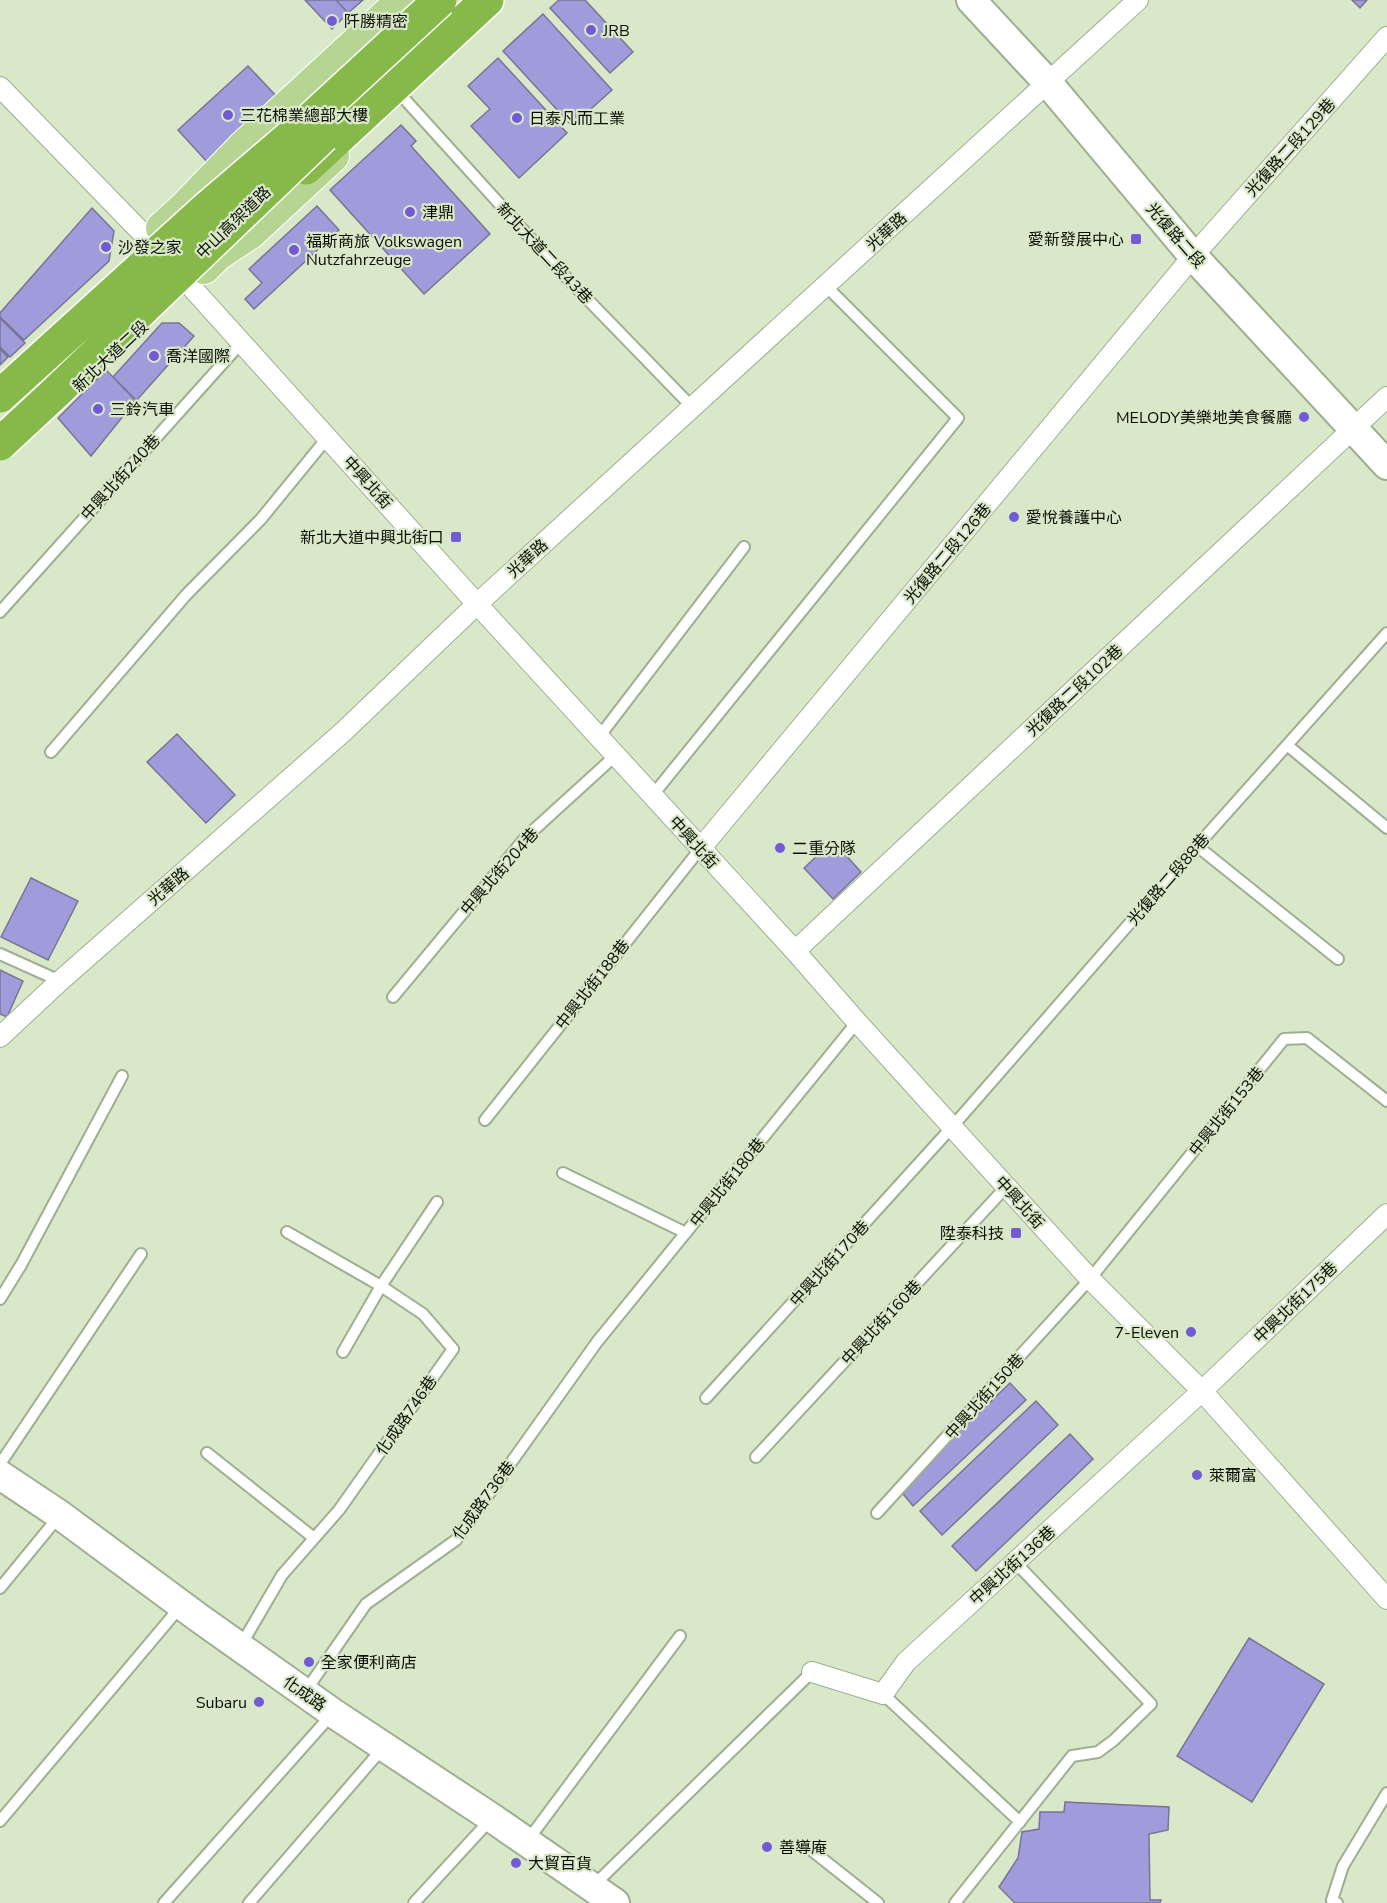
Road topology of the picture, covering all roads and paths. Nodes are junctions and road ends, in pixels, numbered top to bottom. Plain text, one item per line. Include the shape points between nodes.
1 (403, 0) edge
2 (417, 0) edge
3 (440, 0) edge
4 (487, 0) edge
5 (501, 0) edge
6 (971, 0) edge
7 (1138, 0) edge
8 (462, 14) edge
9 (1387, 37) edge
10 (1048, 83) junction
11 (0, 87) edge
12 (400, 94) junction
13 (333, 126) junction
14 (184, 208) junction
15 (149, 240) junction
16 (218, 254) junction
17 (1193, 256) junction
18 (188, 284) junction
19 (826, 286) junction
20 (241, 343) junction
21 (0, 378) edge
22 (0, 396) edge
23 (1387, 397) edge
24 (693, 408) junction
25 (0, 418) edge
26 (1353, 428) junction
27 (328, 437) junction
28 (0, 444) edge
29 (0, 456) edge
30 (1387, 465) edge
31 (744, 547) dead end
32 (477, 604) junction
33 (0, 612) edge
34 (1387, 633) edge
35 (599, 737) junction
36 (1287, 745) junction
37 (51, 752) dead end
38 (616, 755) junction
39 (652, 796) junction
40 (1387, 828) edge
41 (1197, 846) junction
42 (700, 849) junction
43 (795, 951) junction
44 (0, 954) edge
45 (1338, 959) dead end
46 (60, 981) junction
47 (393, 997) dead end
48 (857, 1022) junction
49 (3, 1034) edge
50 (122, 1076) dead end
51 (1387, 1101) edge
52 (485, 1120) dead end
53 (952, 1127) junction
54 (563, 1173) dead end
55 (1006, 1187) junction
56 (437, 1202) dead end
57 (1387, 1214) edge
58 (287, 1232) dead end
59 (686, 1233) junction
60 (141, 1254) dead end
61 (1090, 1280) junction
62 (381, 1286) junction
63 (0, 1299) edge
64 (597, 1342) joint
65 (343, 1352) dead end
66 (1202, 1391) junction
67 (706, 1398) dead end
68 (207, 1453) dead end
69 (756, 1457) dead end
70 (0, 1464) edge
71 (0, 1475) edge
72 (877, 1512) dead end
73 (60, 1515) junction
74 (314, 1538) junction
75 (1015, 1562) junction
76 (0, 1588) edge
77 (1386, 1597) edge
78 (182, 1605) junction
79 (680, 1636) dead end
80 (240, 1647) junction
81 (812, 1672) joint
82 (305, 1693) junction
83 (883, 1694) junction
84 (333, 1713) junction
85 (384, 1747) junction
86 (1387, 1793) edge
87 (492, 1818) junction
88 (0, 1821) edge
89 (1020, 1822) junction
90 (527, 1842) junction
91 (810, 1849) dead end
92 (592, 1887) junction
93 (164, 1903) edge
94 (249, 1903) edge
95 (414, 1903) edge
96 (615, 1903) edge
97 (878, 1903) edge
98 (955, 1903) edge
99 (1337, 1903) edge

1 - 14 main road via 243,147
2 - 14 highway
3 - 22 highway, 中山高架道路, bridge
4 - 8 highway
5 - 12 main road, 新北大道二段
6 - 10 street, 光復路二段
7 - 10 street, 光華路
8 - 13 highway, 中山高架道路
8 - 16 highway
9 - 17 street, 光復路二段129巷
10 - 17 street, 光復路二段
10 - 19 street, 光華路
11 - 15 street, 中興北街
12 - 16 main road, 新北大道二段 via 250,233
12 - 24 lane, 新北大道二段43巷 via 562,273
13 - 25 highway, bridge
13 - 28 highway, 中山高架道路, bridge
14 - 15 main road
15 - 18 street, 中興北街
15 - 21 main road
16 - 18 main road, 新北大道二段
17 - 26 street, 光復路二段
17 - 42 street, 光復路二段126巷
18 - 20 street, 中興北街
18 - 29 main road, 新北大道二段
19 - 24 street, 光華路
19 - 39 lane via 958,418
20 - 27 street, 中興北街
20 - 33 lane, 中興北街240巷
23 - 26 street, 光復路二段102巷
24 - 32 street, 光華路
26 - 30 street, 光復路二段
26 - 43 street, 光復路二段102巷
27 - 32 street, 中興北街
27 - 37 lane via 261,519 186,595
31 - 35 lane
32 - 35 street, 中興北街
32 - 46 street, 光華路 via 343,732
34 - 36 lane, 光復路二段88巷
35 - 38 street, 中興北街
36 - 40 lane
36 - 41 lane, 光復路二段88巷
38 - 39 street, 中興北街
38 - 47 lane, 中興北街204巷 via 526,837
39 - 42 street, 中興北街
41 - 45 lane
41 - 53 lane, 光復路二段88巷
42 - 43 street, 中興北街
42 - 52 lane, 中興北街188巷
43 - 48 street, 中興北街
44 - 46 lane
46 - 49 street, 光華路
48 - 53 street, 中興北街
48 - 59 lane, 中興北街180巷
50 - 63 lane
51 - 61 lane, 中興北街153巷 via 1307,1038 1284,1039
53 - 55 street, 中興北街
53 - 67 lane, 中興北街170巷
54 - 59 lane
55 - 61 street, 中興北街
55 - 69 lane, 中興北街160巷
56 - 62 lane
57 - 66 street, 中興北街175巷
58 - 62 lane, 化成路746巷
59 - 64 lane, 中興北街180巷
60 - 70 lane
61 - 66 street, 中興北街
61 - 72 lane, 中興北街150巷
62 - 65 lane
62 - 74 lane, 化成路746巷 via 423,1314 453,1349 339,1510
64 - 82 lane, 化成路736巷 via 456,1540 366,1604
66 - 75 street, 中興北街136巷
66 - 77 street, 中興北街
68 - 74 lane
71 - 73 street, 化成路
73 - 76 lane
73 - 78 street, 化成路
74 - 80 lane, 化成路746巷 via 282,1575
75 - 83 street, 中興北街136巷 via 906,1662
75 - 89 lane via 1151,1704 1098,1752 1072,1756
78 - 80 street, 化成路
78 - 88 lane
79 - 90 lane
80 - 82 street, 化成路
81 - 83 street
81 - 92 lane
82 - 84 street, 化成路
83 - 89 lane
84 - 85 street, 化成路
84 - 93 lane
85 - 87 street, 化成路
85 - 94 lane
86 - 99 lane via 1343,1866 1332,1900
87 - 90 street, 化成路
87 - 95 lane
89 - 98 lane
90 - 92 street, 化成路
91 - 97 lane
92 - 96 street, 化成路

